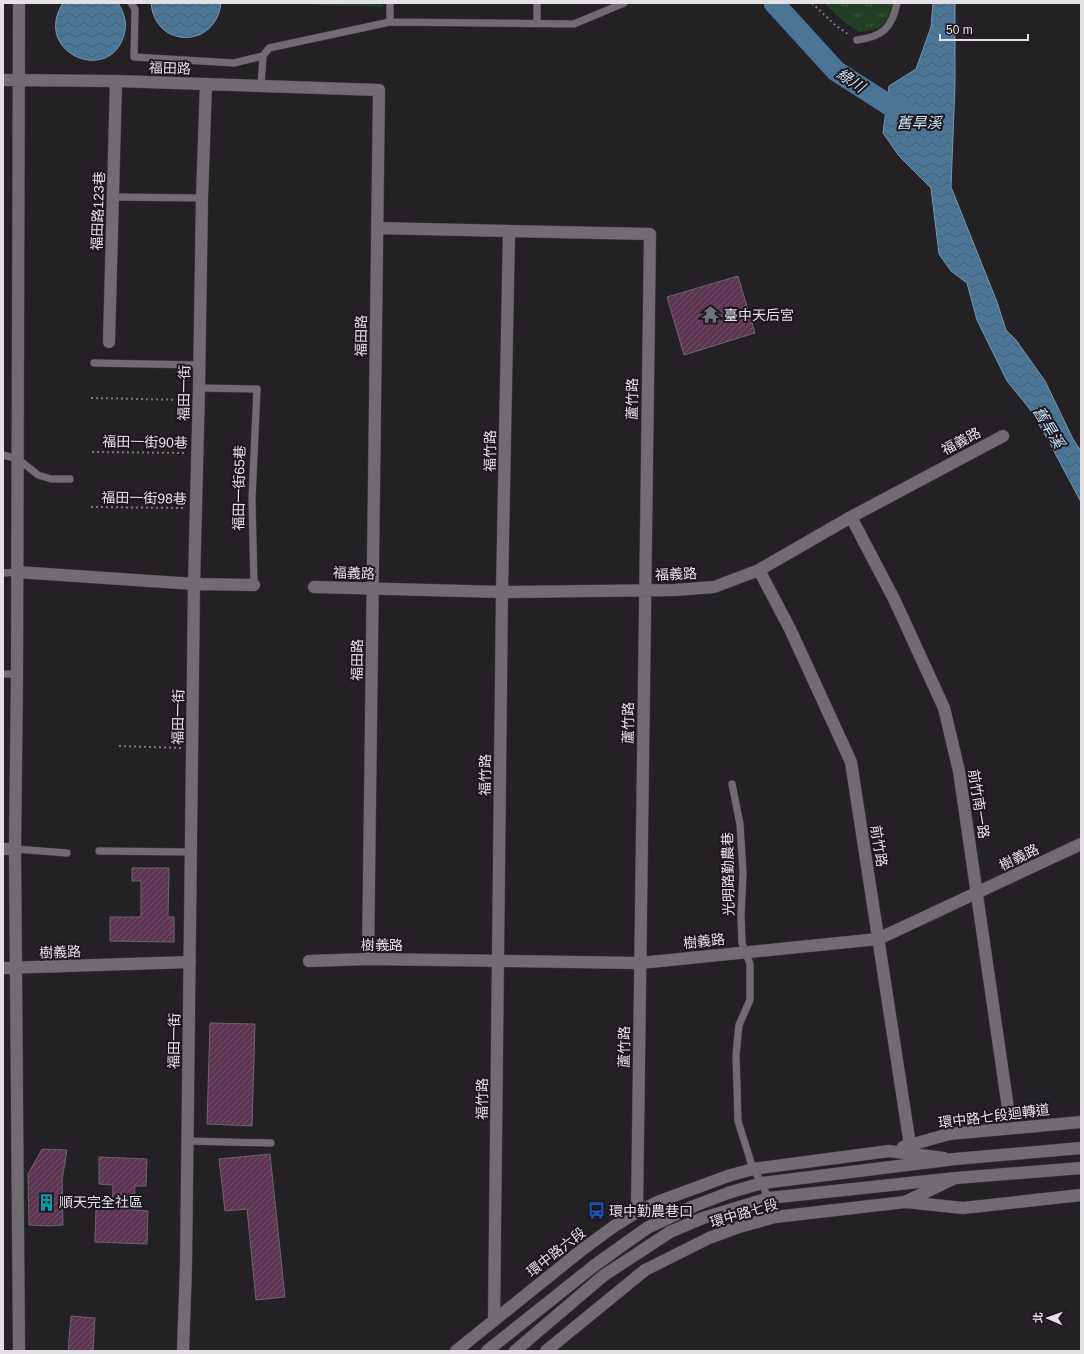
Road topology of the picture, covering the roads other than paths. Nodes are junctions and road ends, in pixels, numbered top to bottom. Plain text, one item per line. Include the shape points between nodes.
1 (19, 3) edge
2 (131, 3) edge
3 (390, 3) edge
4 (537, 3) edge
5 (624, 3) edge
6 (897, 3) edge
7 (390, 22) junction
8 (537, 24) junction
9 (857, 40) road end
10 (264, 56) junction
11 (3, 80) edge
12 (18, 80) junction
13 (116, 81) junction
14 (206, 84) junction
15 (261, 86) junction
16 (113, 197) junction
17 (202, 198) junction
18 (377, 228) junction
19 (509, 231) junction
20 (108, 342) dead end
21 (94, 363) dead end
22 (200, 364) junction
23 (199, 394) junction
24 (1003, 436) dead end
25 (3, 455) edge
26 (18, 459) junction
27 (70, 479) dead end
28 (852, 518) junction
29 (759, 570) junction
30 (17, 572) junction
31 (3, 573) edge
32 (194, 584) junction
33 (254, 585) joint
34 (314, 587) dead end
35 (373, 589) junction
36 (644, 591) junction
37 (502, 592) junction
38 (3, 674) edge
39 (17, 674) junction
40 (732, 784) dead end
41 (1081, 844) edge
42 (9, 849) edge
43 (99, 851) dead end
44 (192, 852) junction
45 (67, 853) dead end
46 (977, 894) junction
47 (878, 939) junction
48 (746, 952) junction
49 (368, 959) junction
50 (309, 961) dead end
51 (190, 962) junction
52 (499, 962) junction
53 (640, 963) junction
54 (3, 968) edge
55 (16, 968) junction
56 (1009, 1115) dead end
57 (1081, 1122) edge
58 (188, 1141) junction
59 (271, 1143) dead end
60 (910, 1145) junction
61 (1081, 1148) edge
62 (889, 1151) junction
63 (955, 1159) junction
64 (1081, 1168) edge
65 (753, 1169) junction
66 (956, 1178) junction
67 (762, 1183) junction
68 (1081, 1195) edge
69 (769, 1198) junction
70 (905, 1202) junction
71 (637, 1212) junction
72 (776, 1217) junction
73 (494, 1321) junction
74 (19, 1351) edge
75 (183, 1351) edge
76 (456, 1351) edge
77 (487, 1351) edge
78 (515, 1351) edge
79 (546, 1351) edge

1 - 12 street
2 - 10 lane via 135,9 134,57 234,63
3 - 7 lane
4 - 8 lane
5 - 8 lane via 574,24
6 - 9 lane via 895,14 887,28 871,38
7 - 8 lane
7 - 10 lane via 269,48
10 - 15 lane
11 - 12 street, 福田路
12 - 13 street, 福田路
12 - 26 street
13 - 14 street, 福田路
13 - 16 street, 福田路123巷
14 - 15 street, 福田路
14 - 17 street, 福田一街
15 - 18 street, 福田路 via 379,90
16 - 17 lane
16 - 20 street, 福田路123巷
17 - 22 street, 福田一街
18 - 19 street
18 - 35 street, 福田路
19 - 36 street, 蘆竹路 via 650,234
19 - 37 street, 福竹路
21 - 22 lane
22 - 23 street, 福田一街
23 - 32 street, 福田一街
23 - 33 lane, 福田一街65巷 via 257,389 252,499
24 - 28 street, 福義路
25 - 26 lane
26 - 27 lane via 38,475 51,479
26 - 30 street
28 - 29 street, 福義路
28 - 46 street, 前竹南一路 via 894,599 944,708 959,771
29 - 36 street, 福義路 via 714,587
29 - 47 street, 前竹路 via 790,629 851,762
30 - 31 lane
30 - 32 street
30 - 39 street
32 - 33 street, 福田一街65巷
32 - 44 street, 福田一街
34 - 35 street, 福義路
35 - 37 street, 福義路
35 - 49 street, 福田路
36 - 37 street, 福義路
36 - 53 street, 蘆竹路
37 - 52 street, 福竹路
38 - 39 lane
39 - 42 street
40 - 48 lane, 光明路勤農巷 via 740,824 743,873 742,943
41 - 46 street, 樹義路
42 - 45 lane
42 - 55 street
43 - 44 lane
44 - 51 street, 福田一街
46 - 47 street, 樹義路
46 - 56 street, 前竹南一路
47 - 48 street, 樹義路
47 - 60 street, 前竹路
48 - 53 street, 樹義路
48 - 65 lane, 光明路勤農巷 via 750,964 750,1000 739,1025 736,1055 738,1121
49 - 50 street, 樹義路
49 - 52 street, 樹義路
51 - 55 street, 樹義路
51 - 58 street, 福田一街
52 - 53 street, 樹義路
52 - 73 street, 福竹路
53 - 71 street, 蘆竹路
54 - 55 street, 樹義路
55 - 74 street
57 - 60 street, 環中路七段迴轉道 via 949,1134
58 - 59 lane
58 - 75 street, 福田一街
60 - 62 street, 環中路七段迴轉道
61 - 63 street, 環中路七段
62 - 63 street, 環中路七段
62 - 65 street, 環中路七段
63 - 67 street, 環中路七段
64 - 66 street, 環中路七段
65 - 67 lane, 光明路勤農巷
65 - 71 street, 環中路六段 via 660,1201
66 - 69 street, 環中路七段
66 - 70 street, 環中路七段
67 - 69 lane, 光明路勤農巷
67 - 77 street via 694,1206 647,1228 595,1265
68 - 70 street via 963,1208
69 - 72 lane, 光明路勤農巷
69 - 78 street via 703,1218 670,1232 603,1276
70 - 72 street, 環中路七段
71 - 73 street, 環中路六段 via 583,1249
72 - 79 street, 環中路七段 via 709,1238 645,1270
73 - 76 street, 環中路六段

